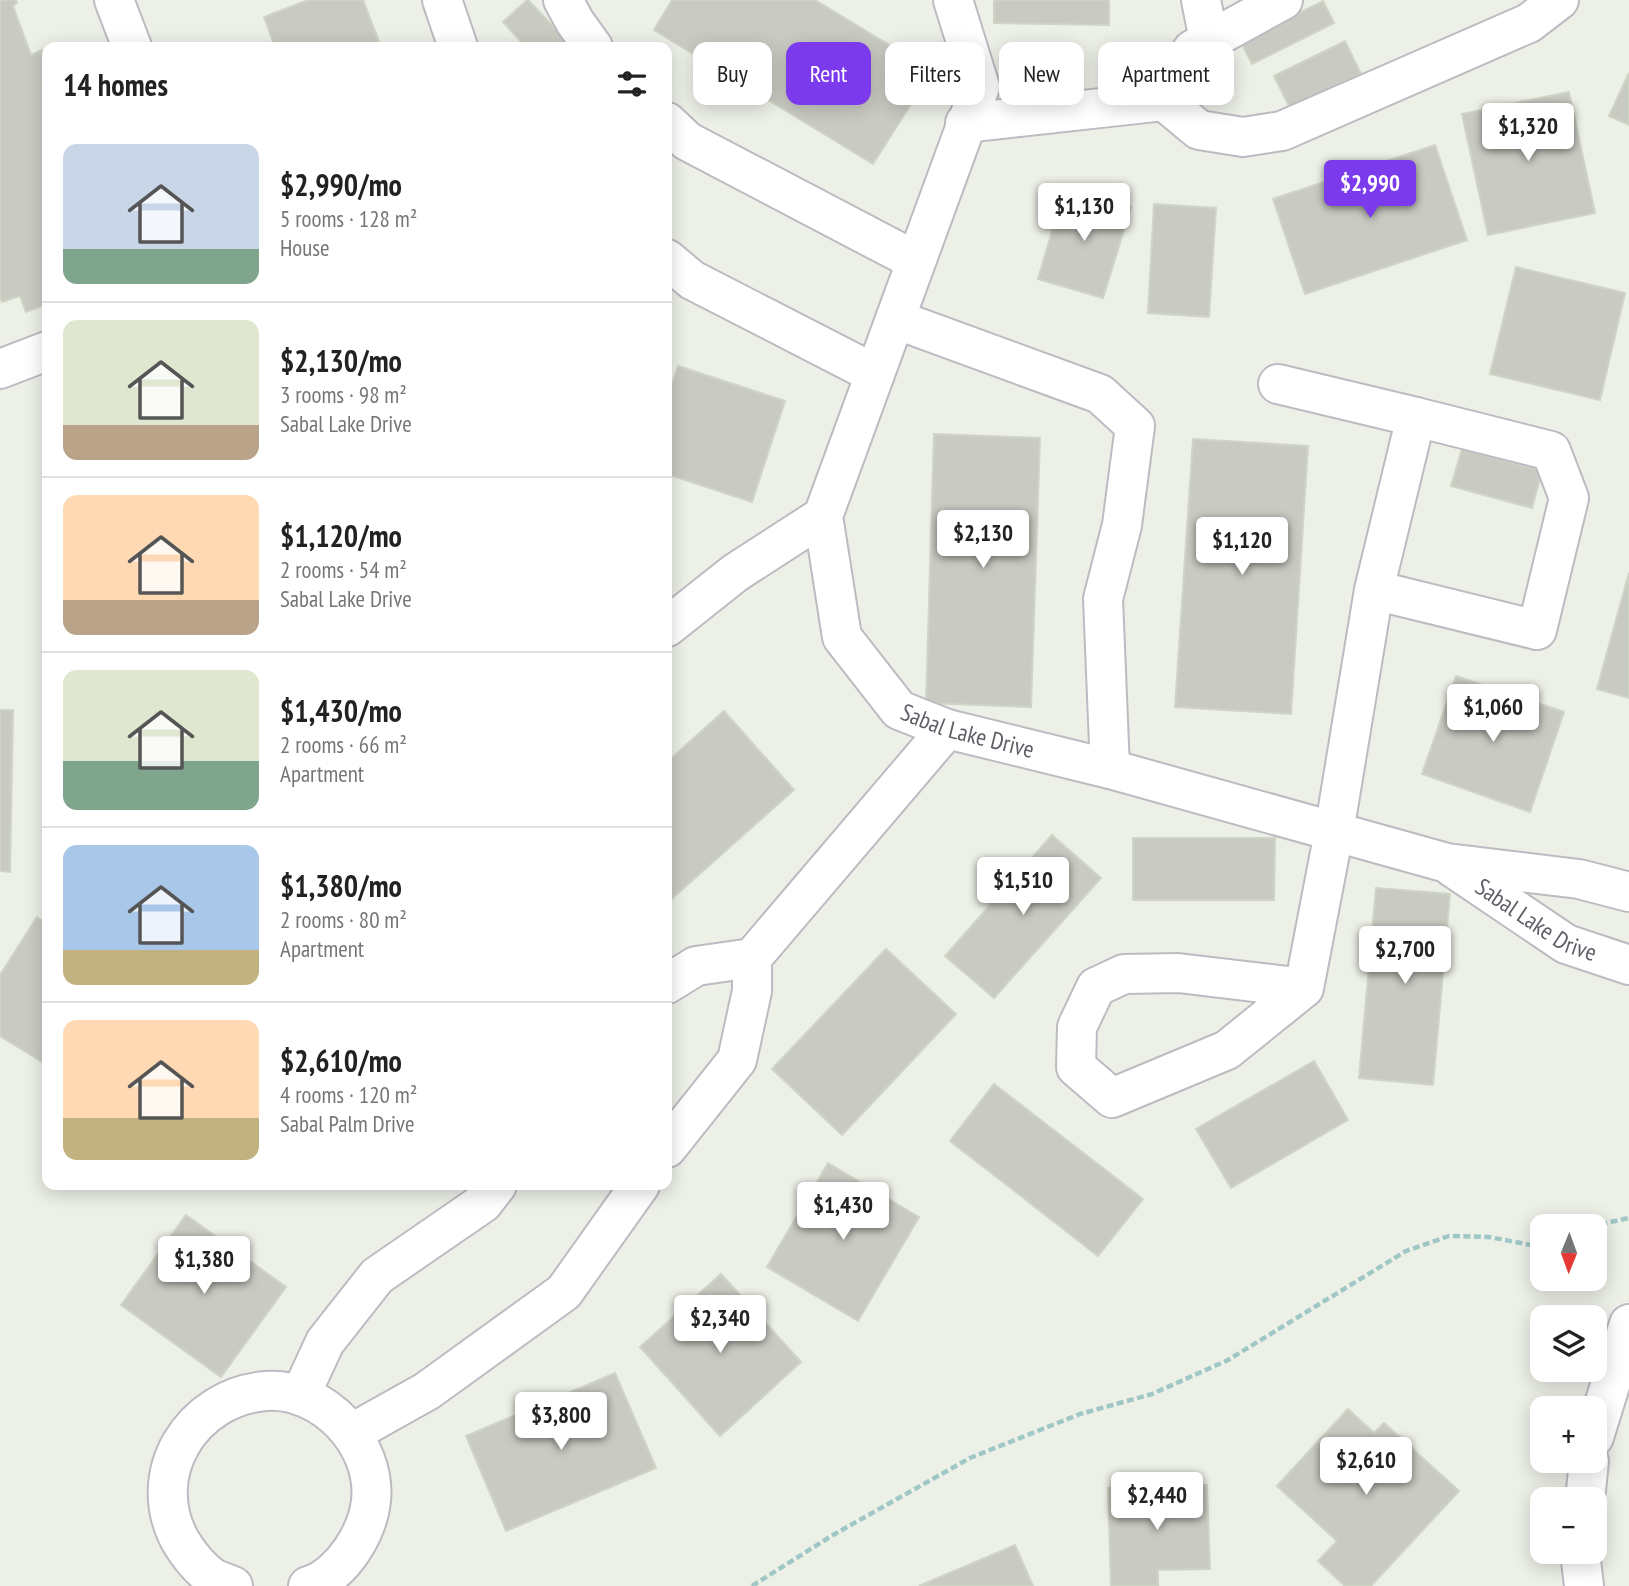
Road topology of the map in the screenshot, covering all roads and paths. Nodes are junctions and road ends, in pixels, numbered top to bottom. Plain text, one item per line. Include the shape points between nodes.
1 (114, 0) edge
2 (442, 0) edge
3 (563, 0) edge
4 (953, 0) edge
5 (1201, 0) edge
6 (1283, 0) edge
7 (1559, 0) edge
8 (1209, 40) junction
9 (130, 42) edge
10 (456, 42) edge
11 (589, 42) edge
12 (1206, 42) edge
13 (1128, 105) edge
14 (1169, 105) edge
15 (965, 123) junction
16 (672, 127) edge
17 (916, 261) junction
18 (672, 262) edge
19 (895, 319) junction
20 (42, 353) edge
21 (0, 369) edge
22 (875, 374) junction
23 (1278, 384) dead end
24 (1416, 416) junction
25 (823, 516) junction
26 (1374, 590) junction
27 (672, 623) edge
28 (947, 729) junction
29 (1110, 769) junction
30 (1334, 832) junction
31 (1447, 863) junction
32 (1629, 892) edge
33 (752, 958) junction
34 (1629, 965) edge
35 (672, 982) edge
36 (1304, 988) junction
37 (672, 1142) edge
38 (492, 1190) edge
39 (636, 1190) edge
40 (1629, 1218) edge
41 (1607, 1223) edge
42 (1530, 1245) edge
43 (1629, 1324) edge
44 (300, 1396) junction
45 (1607, 1396) edge
46 (352, 1433) junction
47 (1581, 1564) edge
48 (233, 1586) edge
49 (308, 1586) edge
50 (752, 1586) edge
51 (1584, 1586) edge

1 - 9 street
2 - 10 street
3 - 11 street
4 - 15 street, Sabal Lake Drive via 980,87
5 - 8 street
6 - 8 street
7 - 14 street via 1529,23 1282,131 1243,137 1199,130
8 - 12 street
13 - 15 street
15 - 17 street, Sabal Lake Drive
16 - 17 street via 687,141
17 - 19 street, Sabal Lake Drive
18 - 22 street via 692,280
19 - 22 street, Sabal Lake Drive
19 - 29 street via 1100,394 1135,426 1122,525 1103,598
20 - 21 street
22 - 25 street, Sabal Lake Drive
23 - 24 street
24 - 26 street
24 - 26 street via 1551,451 1569,498 1537,629
25 - 27 street via 735,573
25 - 28 street, Sabal Lake Drive via 842,637 899,710
26 - 30 street
28 - 29 street, Sabal Lake Drive
28 - 33 street
29 - 30 street, Sabal Lake Drive
30 - 31 street, Sabal Lake Drive
30 - 36 street
31 - 32 street, Sabal Lake Drive via 1579,879
31 - 34 street, Sabal Lake Drive via 1566,944
33 - 35 street via 696,966
33 - 37 street via 752,991 737,1060
36 - 36 street via 1227,1050 1112,1098 1076,1067 1077,1027 1096,986 1124,974 1178,972
38 - 44 street via 483,1203 377,1276 325,1342
39 - 46 street via 565,1292 427,1391
40 - 41 path
42 - 50 path via 1449,1236 1406,1251 1228,1360 1152,1394 1080,1414 970,1458
43 - 45 street
44 - 46 street via 329,1410
44 - 48 street via 268,1391 236,1397 208,1412 186,1435 171,1464 167,1496 173,1528 189,1555 213,1578
46 - 49 street via 368,1464 371,1500 363,1534 343,1563
47 - 51 street

